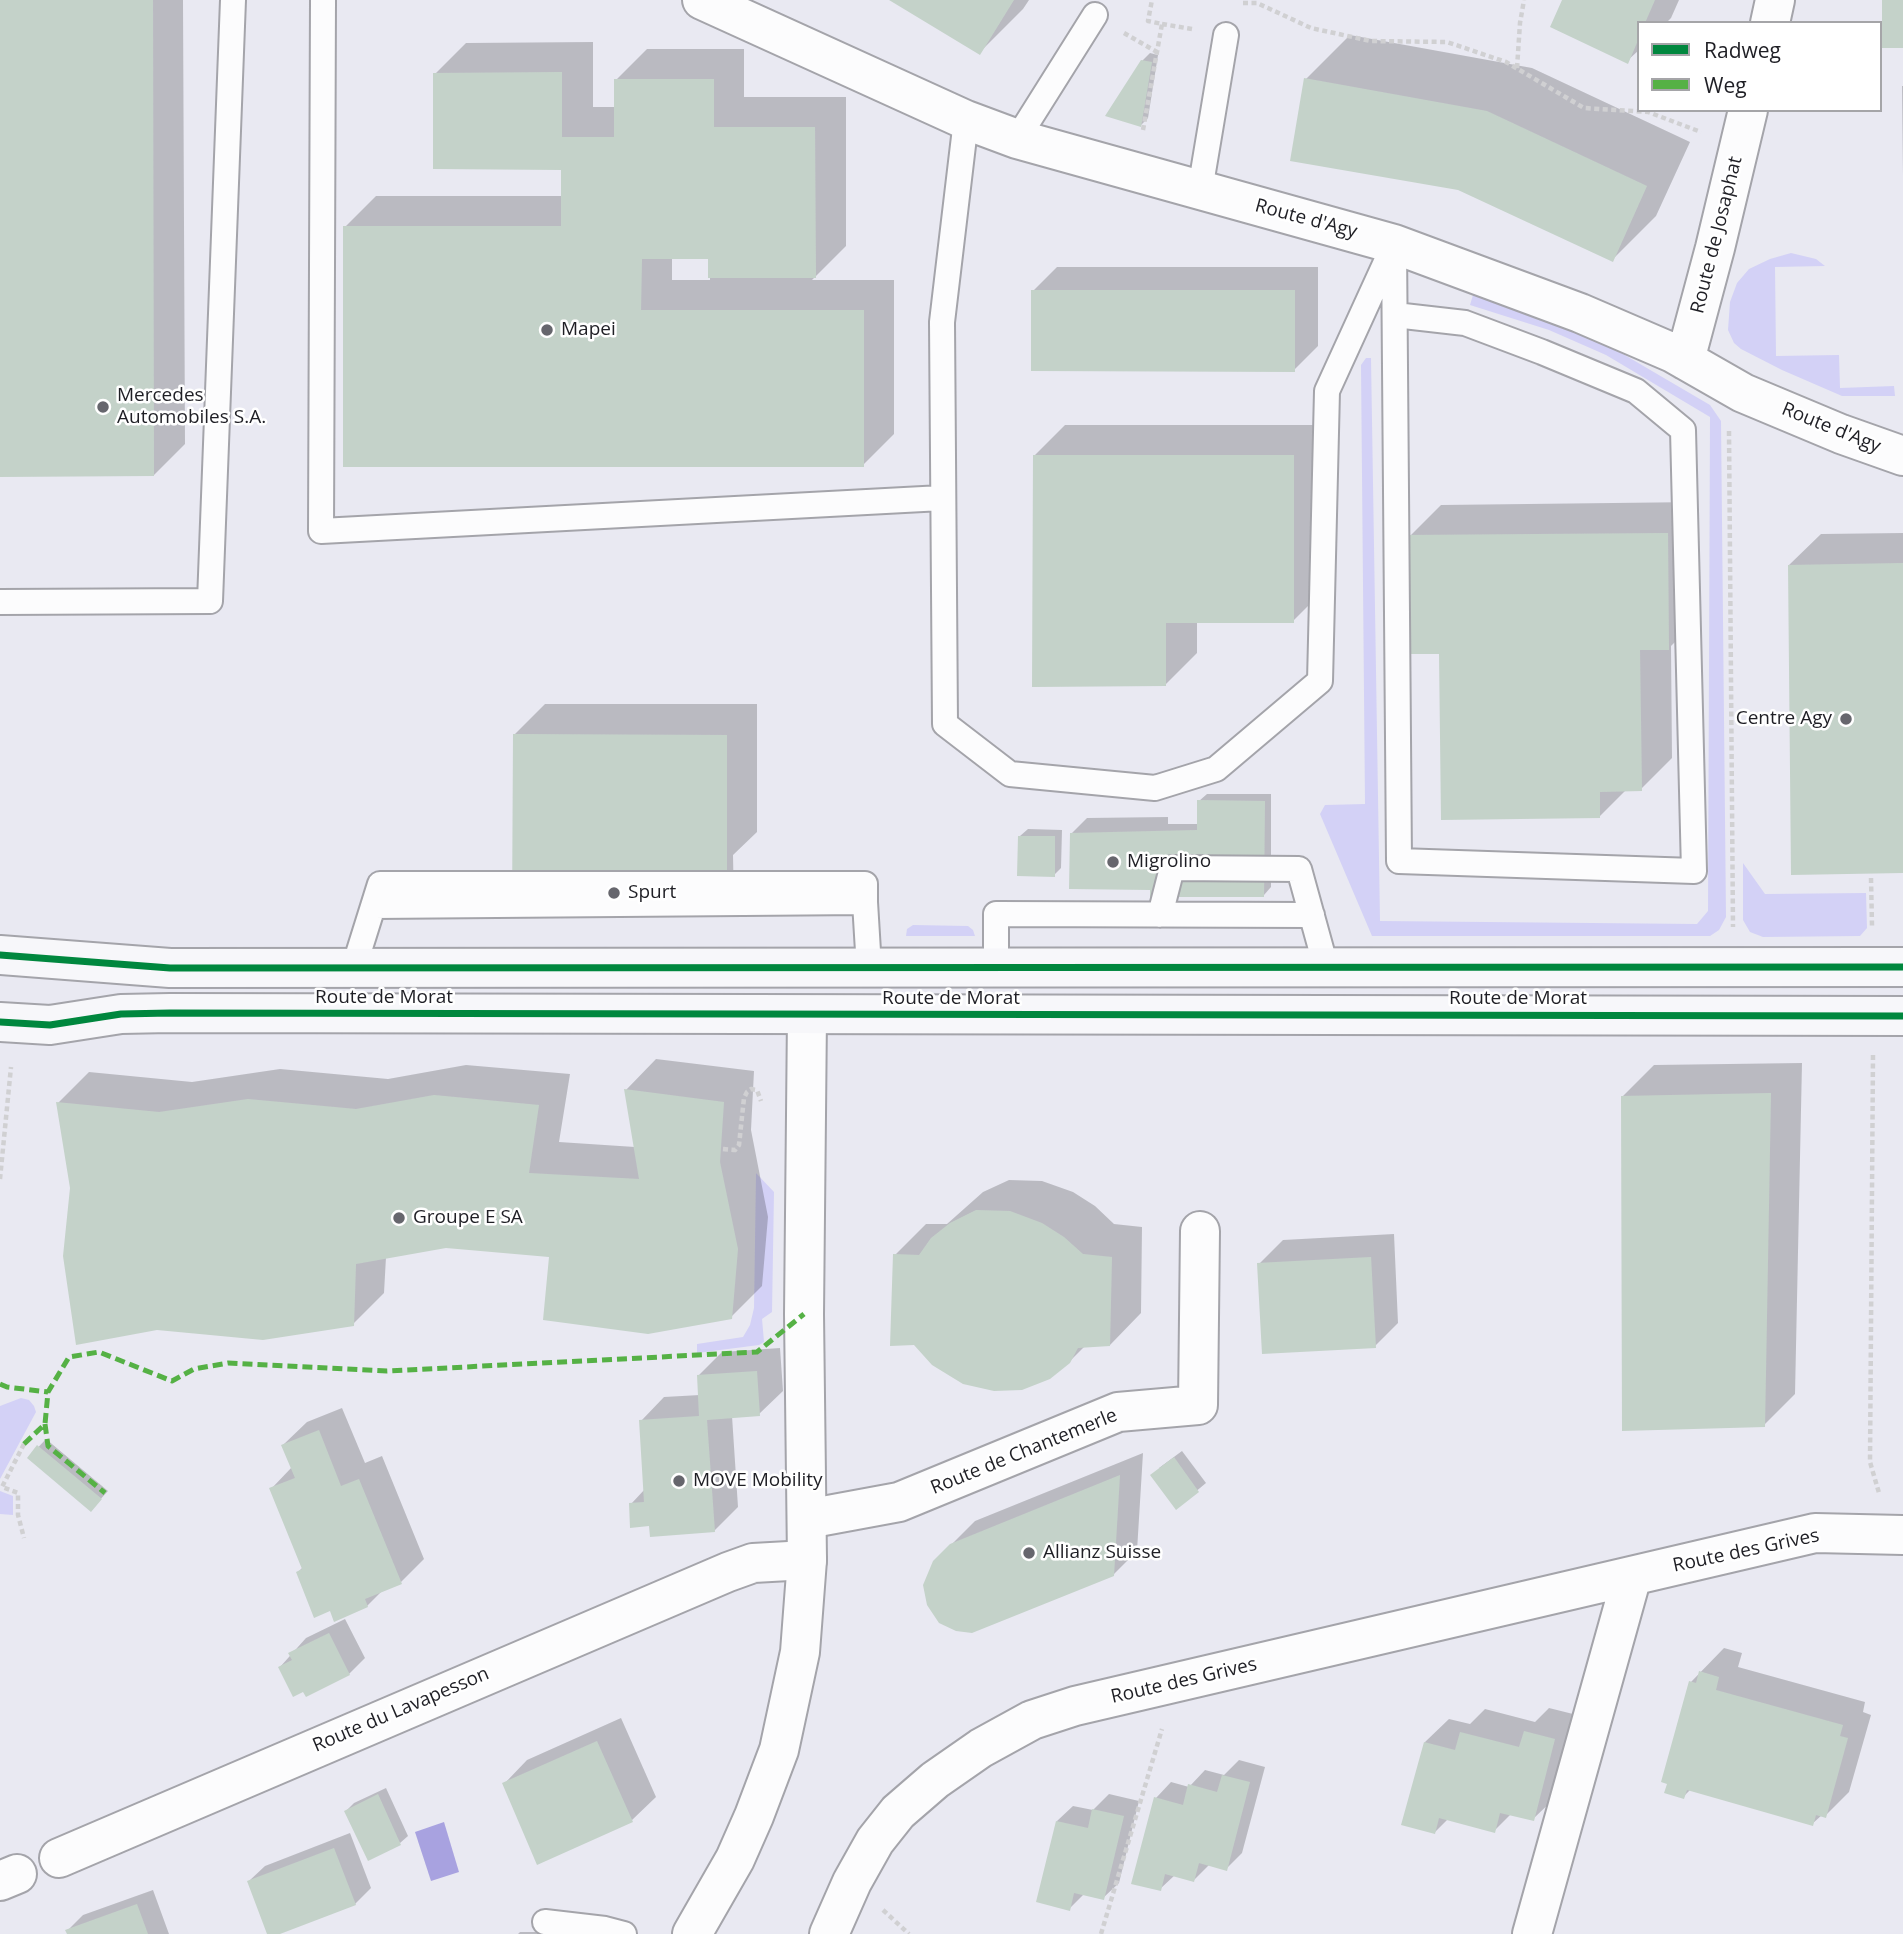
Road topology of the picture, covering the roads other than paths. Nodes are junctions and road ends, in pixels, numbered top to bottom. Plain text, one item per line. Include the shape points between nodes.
1 (233, 0) edge
2 (323, 0) edge
3 (702, 0) edge
4 (1775, 0) edge
5 (1095, 15) dead end
6 (1770, 21) edge
7 (1226, 35) dead end
8 (1748, 112) edge
9 (966, 120) junction
10 (1017, 139) junction
11 (1200, 190) junction
12 (1394, 244) junction
13 (1395, 315) junction
14 (1685, 360) junction
15 (1903, 456) edge
16 (942, 498) junction
17 (0, 602) edge
18 (1160, 915) junction
19 (1312, 915) junction
20 (0, 955) edge
21 (354, 967) junction
22 (996, 967) junction
23 (1326, 967) junction
24 (1903, 967) edge
25 (869, 968) junction
26 (807, 1015) junction
27 (1903, 1016) edge
28 (0, 1022) edge
29 (1199, 1231) dead end
30 (807, 1519) junction
31 (1903, 1535) edge
32 (807, 1560) junction
33 (1632, 1576) junction
34 (59, 1858) dead end
35 (545, 1922) dead end
36 (624, 1934) edge
37 (692, 1934) edge
38 (829, 1934) edge
39 (1532, 1934) edge

1 - 17 lane via 210,601
2 - 16 lane via 321,531
3 - 9 street, Route d'Agy
4 - 6 street
5 - 10 lane
7 - 11 lane
8 - 14 street, Route de Josaphat
9 - 10 street, Route d'Agy
9 - 16 lane via 942,322
10 - 11 street, Route d'Agy
11 - 12 street, Route d'Agy
12 - 13 lane
12 - 14 street, Route d'Agy via 1580,313
12 - 16 lane via 1327,391 1320,681 1216,769 1155,788 1010,774 946,724
13 - 13 lane via 1465,323 1542,352 1636,391 1683,430 1694,871 1399,861
14 - 15 street, Route d'Agy via 1743,393
18 - 19 lane
18 - 19 lane via 1172,868 1185,868 1299,869
18 - 22 lane via 996,915
19 - 23 lane
20 - 21 main road, Route de Morat via 170,968
21 - 25 main road, Route de Morat
21 - 25 lane via 374,906 865,902
22 - 23 main road, Route de Morat
22 - 25 main road, Route de Morat
23 - 24 main road, Route de Morat
26 - 27 main road, Route de Morat
26 - 28 main road, Route de Morat via 170,1013 121,1014 50,1025
26 - 30 street
29 - 30 street, Route de Chantemerle via 1198,1405 1118,1412 899,1502
30 - 32 street
31 - 33 street, Route des Grives via 1815,1533
32 - 34 street, Route du Lavapesson via 753,1563 727,1572
32 - 37 street via 800,1652 779,1750 735,1859
33 - 38 street, Route des Grives via 1075,1706 1032,1720 934,1780 898,1812 875,1841
33 - 39 street
35 - 36 lane

